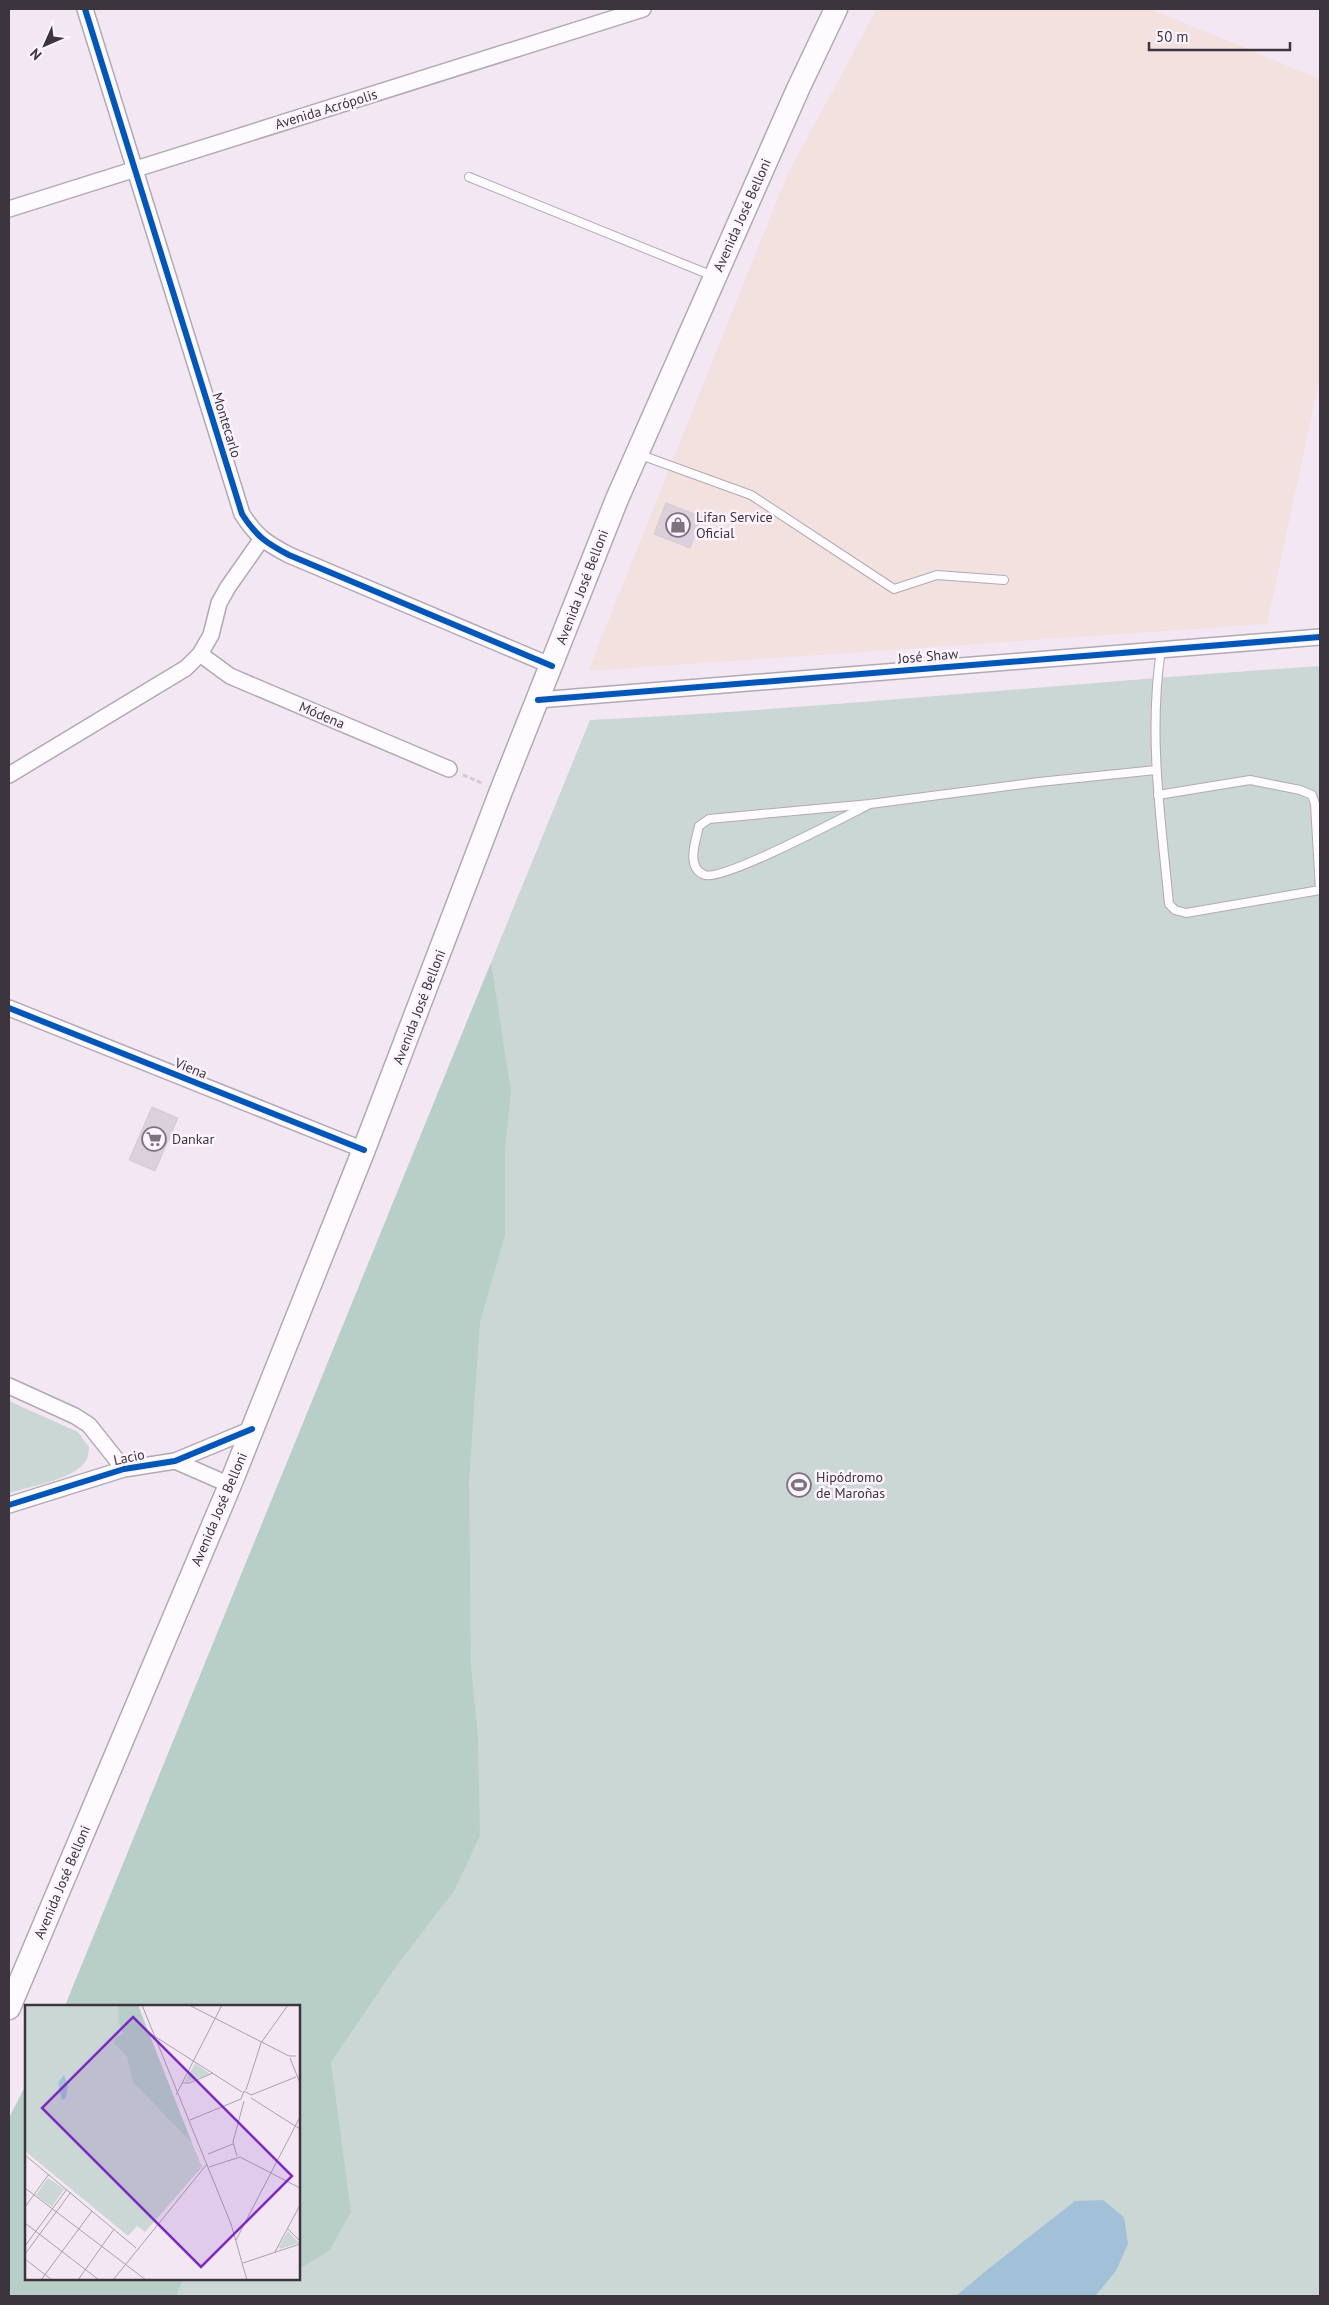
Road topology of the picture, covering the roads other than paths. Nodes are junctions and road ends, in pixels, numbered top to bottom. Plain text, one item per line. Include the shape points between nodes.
1 (85, 9) edge
2 (643, 9) edge
3 (836, 9) edge
4 (135, 169) junction
5 (469, 177) dead end
6 (9, 209) edge
7 (714, 277) junction
8 (636, 454) junction
9 (261, 540) junction
10 (1004, 580) dead end
11 (1320, 637) edge
12 (1162, 650) junction
13 (200, 654) junction
14 (552, 666) junction
15 (538, 700) junction
16 (449, 769) road end
17 (1156, 770) junction
18 (9, 775) edge
19 (1320, 794) edge
20 (1158, 795) junction
21 (1312, 795) junction
22 (870, 804) junction
23 (1320, 890) edge
24 (9, 1008) edge
25 (364, 1150) junction
26 (9, 1386) edge
27 (252, 1429) junction
28 (175, 1461) junction
29 (124, 1469) junction
30 (230, 1485) junction
31 (9, 1505) edge
32 (9, 2008) edge

1 - 4 street, Montecarlo
2 - 4 street, Avenida Acrópolis
3 - 7 main road, Avenida José Belloni
4 - 6 street, Avenida Acrópolis
4 - 9 street, Montecarlo via 242,514
5 - 7 lane
7 - 8 main road, Avenida José Belloni
8 - 10 lane via 751,496 894,589 937,575
8 - 14 main road, Avenida José Belloni
9 - 13 street via 219,603 211,634
9 - 14 street, Montecarlo via 288,555
11 - 12 street, José Shaw
12 - 15 street, José Shaw
12 - 17 lane via 1154,705
13 - 16 street, Módena via 230,676
13 - 18 street via 186,668
14 - 15 main road, Avenida José Belloni
15 - 25 main road, Avenida José Belloni
17 - 20 lane
17 - 22 lane
19 - 21 lane
20 - 21 lane via 1250,780
20 - 23 lane via 1170,904 1175,910 1186,913
21 - 23 lane
22 - 22 lane via 716,875 698,870 693,859 699,826 709,819
24 - 25 street, Viena
25 - 27 main road, Avenida José Belloni
26 - 29 street via 75,1416 89,1426
27 - 28 street, Lacio
27 - 30 main road, Avenida José Belloni
28 - 29 street, Lacio
28 - 30 street
29 - 31 street, Lacio
30 - 32 main road, Avenida José Belloni

